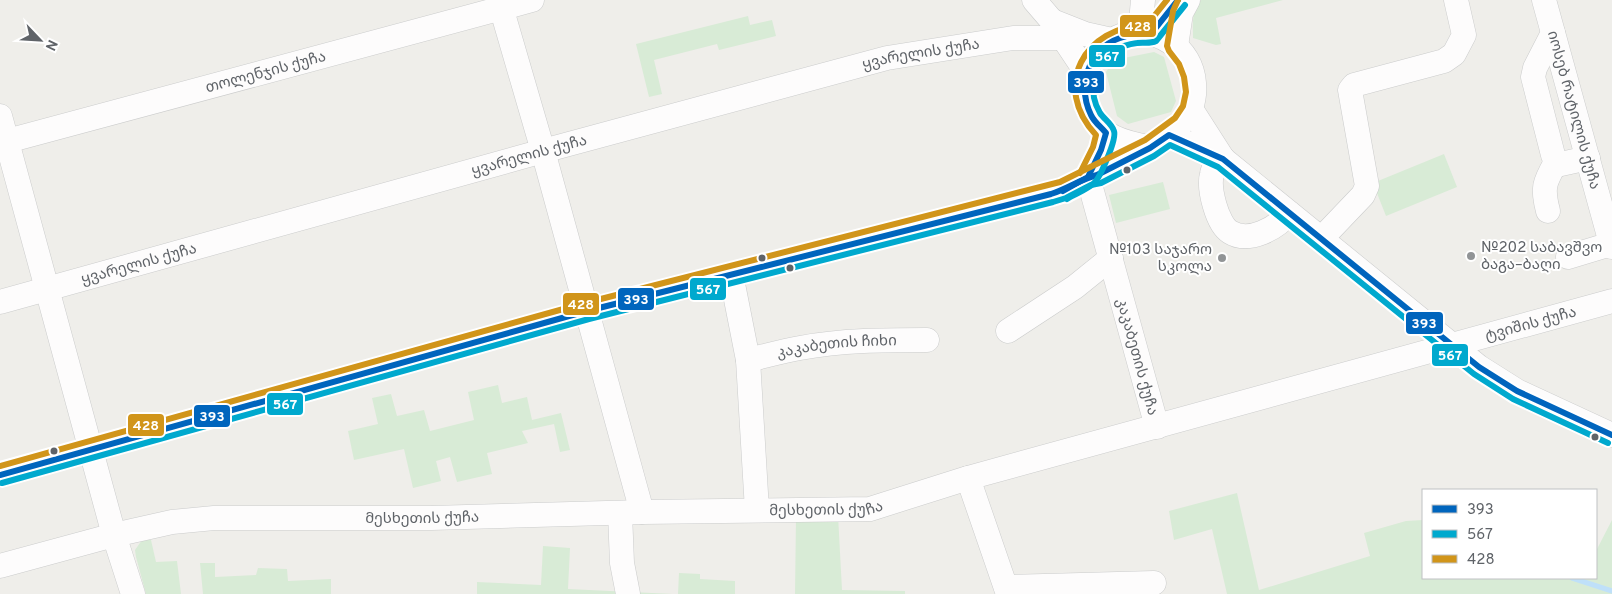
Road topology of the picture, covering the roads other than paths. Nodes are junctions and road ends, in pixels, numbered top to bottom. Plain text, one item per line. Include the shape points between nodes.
1 (532, 0) edge
2 (1034, 0) edge
3 (1143, 0) edge
4 (1178, 0) edge
5 (1188, 0) edge
6 (1456, 0) edge
7 (1544, 0) edge
8 (500, 4) edge
9 (1057, 29) junction
10 (1145, 33) junction
11 (1553, 33) junction
12 (1112, 40) junction
13 (1176, 46) junction
14 (1086, 72) junction
15 (1191, 109) junction
16 (0, 116) edge
17 (1106, 132) junction
18 (3, 142) edge
19 (1160, 142) junction
20 (543, 151) junction
21 (1588, 158) junction
22 (1223, 159) junction
23 (1556, 162) junction
24 (1088, 177) junction
25 (1548, 211) dead end
26 (1289, 213) junction
27 (1321, 239) junction
28 (1612, 246) edge
29 (1568, 257) dead end
30 (1111, 258) junction
31 (731, 274) junction
32 (48, 289) junction
33 (1612, 301) edge
34 (0, 302) edge
35 (587, 311) junction
36 (1008, 331) dead end
37 (927, 340) dead end
38 (1449, 345) junction
39 (748, 360) junction
40 (1157, 427) junction
41 (1612, 435) edge
42 (91, 450) junction
43 (0, 475) edge
44 (968, 478) junction
45 (757, 510) junction
46 (631, 512) junction
47 (114, 535) junction
48 (0, 566) edge
49 (1154, 583) dead end
50 (1007, 591) edge
51 (133, 594) edge
52 (628, 594) edge

1 - 8 street, თოლენჯის ქუჩა
2 - 9 street
3 - 10 street
4 - 10 street
5 - 13 street via 1182,13
6 - 27 street via 1464,35 1454,54 1444,60 1354,85 1350,90 1367,186 1363,195
7 - 11 street, იოსებ რატილის ქუჩა
8 - 18 street, თოლენჯის ქუჩა
8 - 20 street
9 - 12 street
9 - 14 street
9 - 20 street, ყვარელის ქუჩა via 887,58
10 - 12 street
10 - 13 street via 1164,38
11 - 21 street, იოსებ რატილის ქუჩა
11 - 23 street via 1533,77
12 - 14 street via 1096,54
13 - 15 street via 1194,75
14 - 17 street via 1086,102 1092,116
15 - 19 street via 1182,124
15 - 22 street
16 - 18 street
17 - 19 street via 1116,139
17 - 24 street
18 - 32 street
19 - 22 street
19 - 24 street
20 - 32 street, ყვარელის ქუჩა
20 - 35 street
21 - 23 street via 1561,164
21 - 28 street, იოსებ რატილის ქუჩა
22 - 26 street
22 - 26 street via 1211,175 1211,188 1222,225 1229,232 1238,236 1261,232
23 - 25 street via 1544,194
24 - 30 street, კაკაბეთის ქუჩა
24 - 31 street via 1051,194
26 - 27 street
27 - 38 street
28 - 29 street
30 - 36 street via 1075,287
30 - 40 street, კაკაბეთის ქუჩა
31 - 35 street
31 - 39 street
32 - 34 street, ყვარელის ქუჩა
32 - 42 street
33 - 38 street, ტვიშის ქუჩა
35 - 42 street
35 - 46 street
37 - 39 street, კაკაბეთის ჩიხი via 838,343
38 - 40 street, მესხეთის ქუჩა
38 - 41 street via 1516,391
39 - 45 street
40 - 44 street, მესხეთის ქუჩა
42 - 43 street
42 - 47 street
44 - 45 street, მესხეთის ქუჩა via 870,509
44 - 50 street
45 - 46 street, მესხეთის ქუჩა
46 - 47 street, მესხეთის ქუჩა via 431,518 214,518 172,522
46 - 52 street via 622,563
47 - 48 street, მესხეთის ქუჩა
47 - 51 street
49 - 50 street

